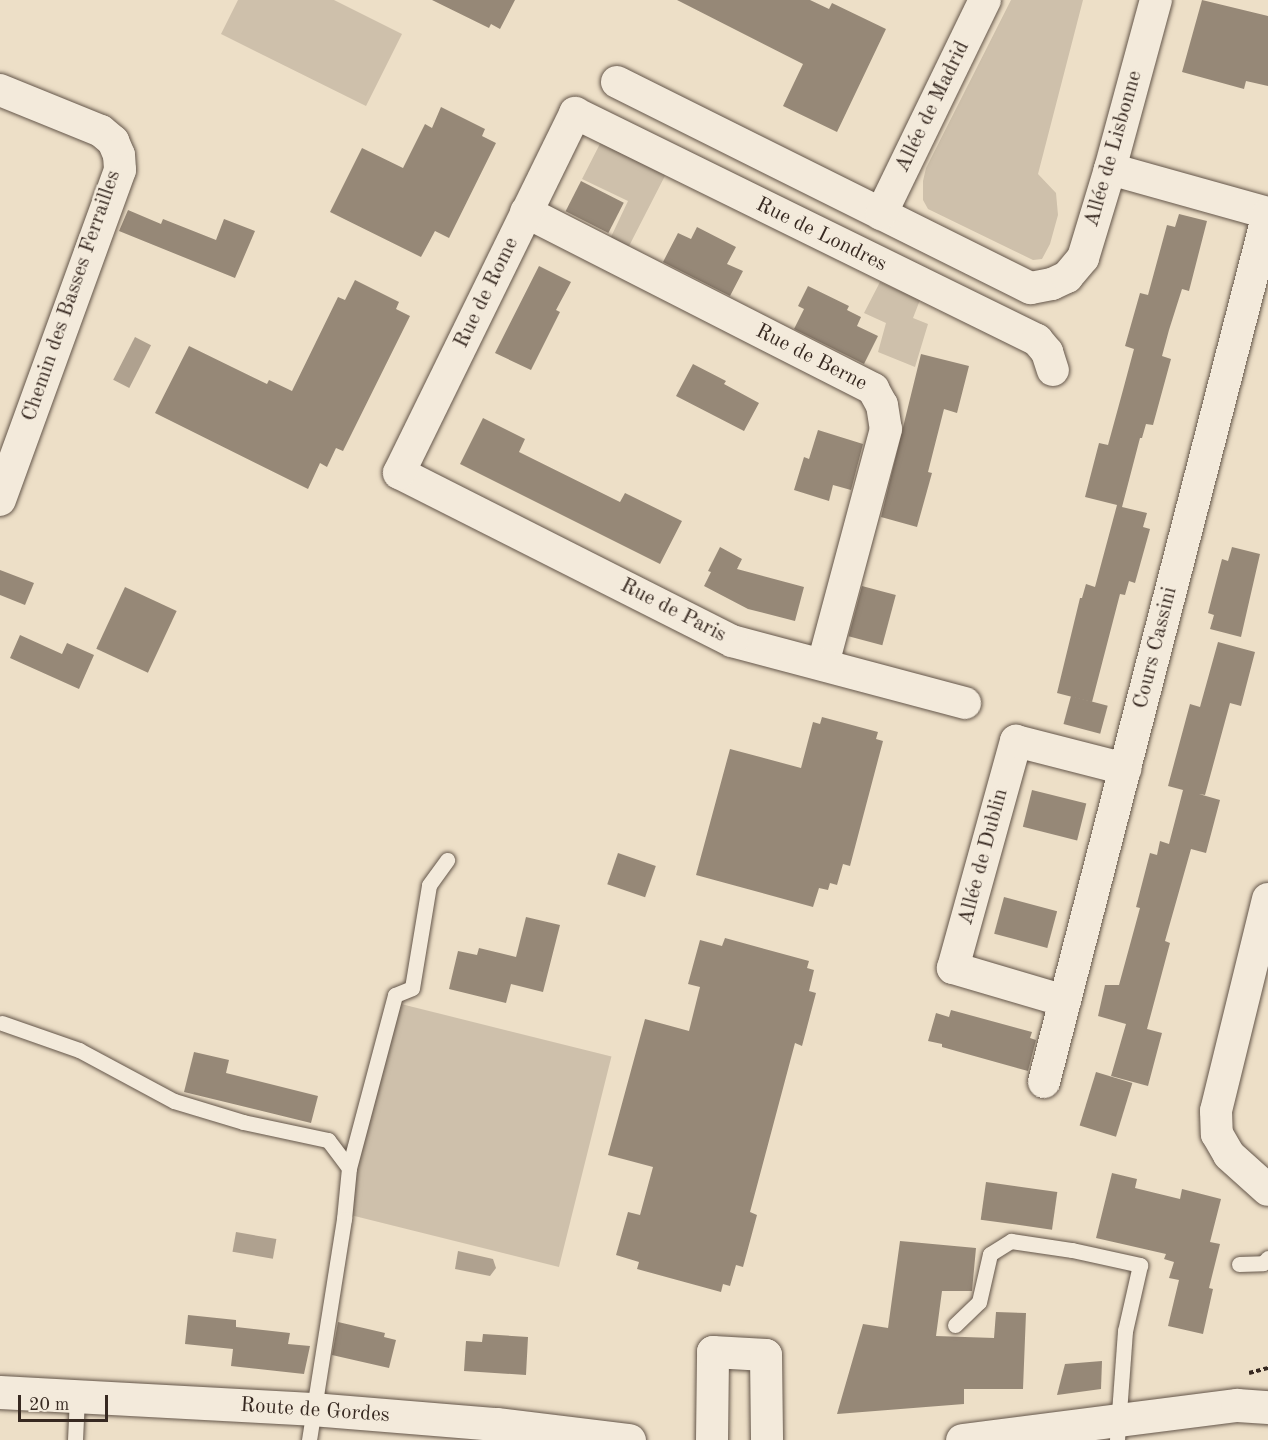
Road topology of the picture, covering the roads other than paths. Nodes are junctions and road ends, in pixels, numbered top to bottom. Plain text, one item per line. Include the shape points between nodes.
1 (986, 0) edge
2 (1156, 0) edge
3 (617, 82) dead end
4 (0, 90) edge
5 (575, 113) joint
6 (1110, 169) junction
7 (526, 212) junction
8 (1268, 213) edge
9 (881, 214) junction
10 (1053, 370) dead end
11 (399, 473) joint
12 (0, 500) edge
13 (823, 664) junction
14 (964, 703) dead end
15 (1125, 769) junction
16 (447, 860) dead end
17 (1268, 899) edge
18 (1065, 1001) junction
19 (2, 1023) dead end
20 (1044, 1082) dead end
21 (349, 1168) junction
22 (1268, 1190) edge
23 (1268, 1258) edge
24 (1239, 1264) dead end
25 (955, 1325) dead end
26 (0, 1392) edge
27 (1268, 1394) edge
28 (77, 1397) junction
29 (1252, 1406) edge
30 (310, 1425) edge
31 (1117, 1431) edge
32 (1062, 1434) edge
33 (595, 1438) edge
34 (75, 1440) edge
35 (629, 1440) edge
36 (712, 1440) edge
37 (767, 1440) edge
38 (962, 1440) edge

1 - 9 street, Allée de Madrid
2 - 6 street, Allée de Lisbonne
3 - 9 street
4 - 12 street, Chemin des Basses Ferrailles via 101,131 116,148 120,170
5 - 7 street, Rue de Rome
5 - 10 street, Rue de Londres via 1037,340 1047,352
6 - 8 street, Cours Cassini
6 - 9 street, Allée de Lisbonne via 1083,258 1067,277 1052,285 1031,288
7 - 11 street, Rue de Rome
7 - 13 street, Rue de Berne via 873,389 882,405 886,429
8 - 15 street, Cours Cassini
11 - 13 street, Rue de Paris via 732,641
13 - 14 street, Rue de Paris
15 - 18 street, Cours Cassini
15 - 18 street, Allée de Dublin via 1016,741 953,968
16 - 21 lane via 429,885 412,988 395,995
17 - 22 street via 1216,1111 1217,1134 1229,1155
18 - 20 street, Cours Cassini
19 - 21 lane via 79,1050 174,1101 243,1122 328,1140
21 - 30 lane
23 - 24 lane via 1263,1263
25 - 31 lane via 979,1302 990,1254 1011,1242 1140,1265 1125,1331
26 - 28 street, Route de Gordes
27 - 29 street
28 - 30 street, Route de Gordes
28 - 34 lane
29 - 31 street
30 - 33 street, Route de Gordes via 496,1424
31 - 32 street
32 - 38 street
33 - 35 street, Route de Gordes
36 - 37 street via 714,1352 766,1355

